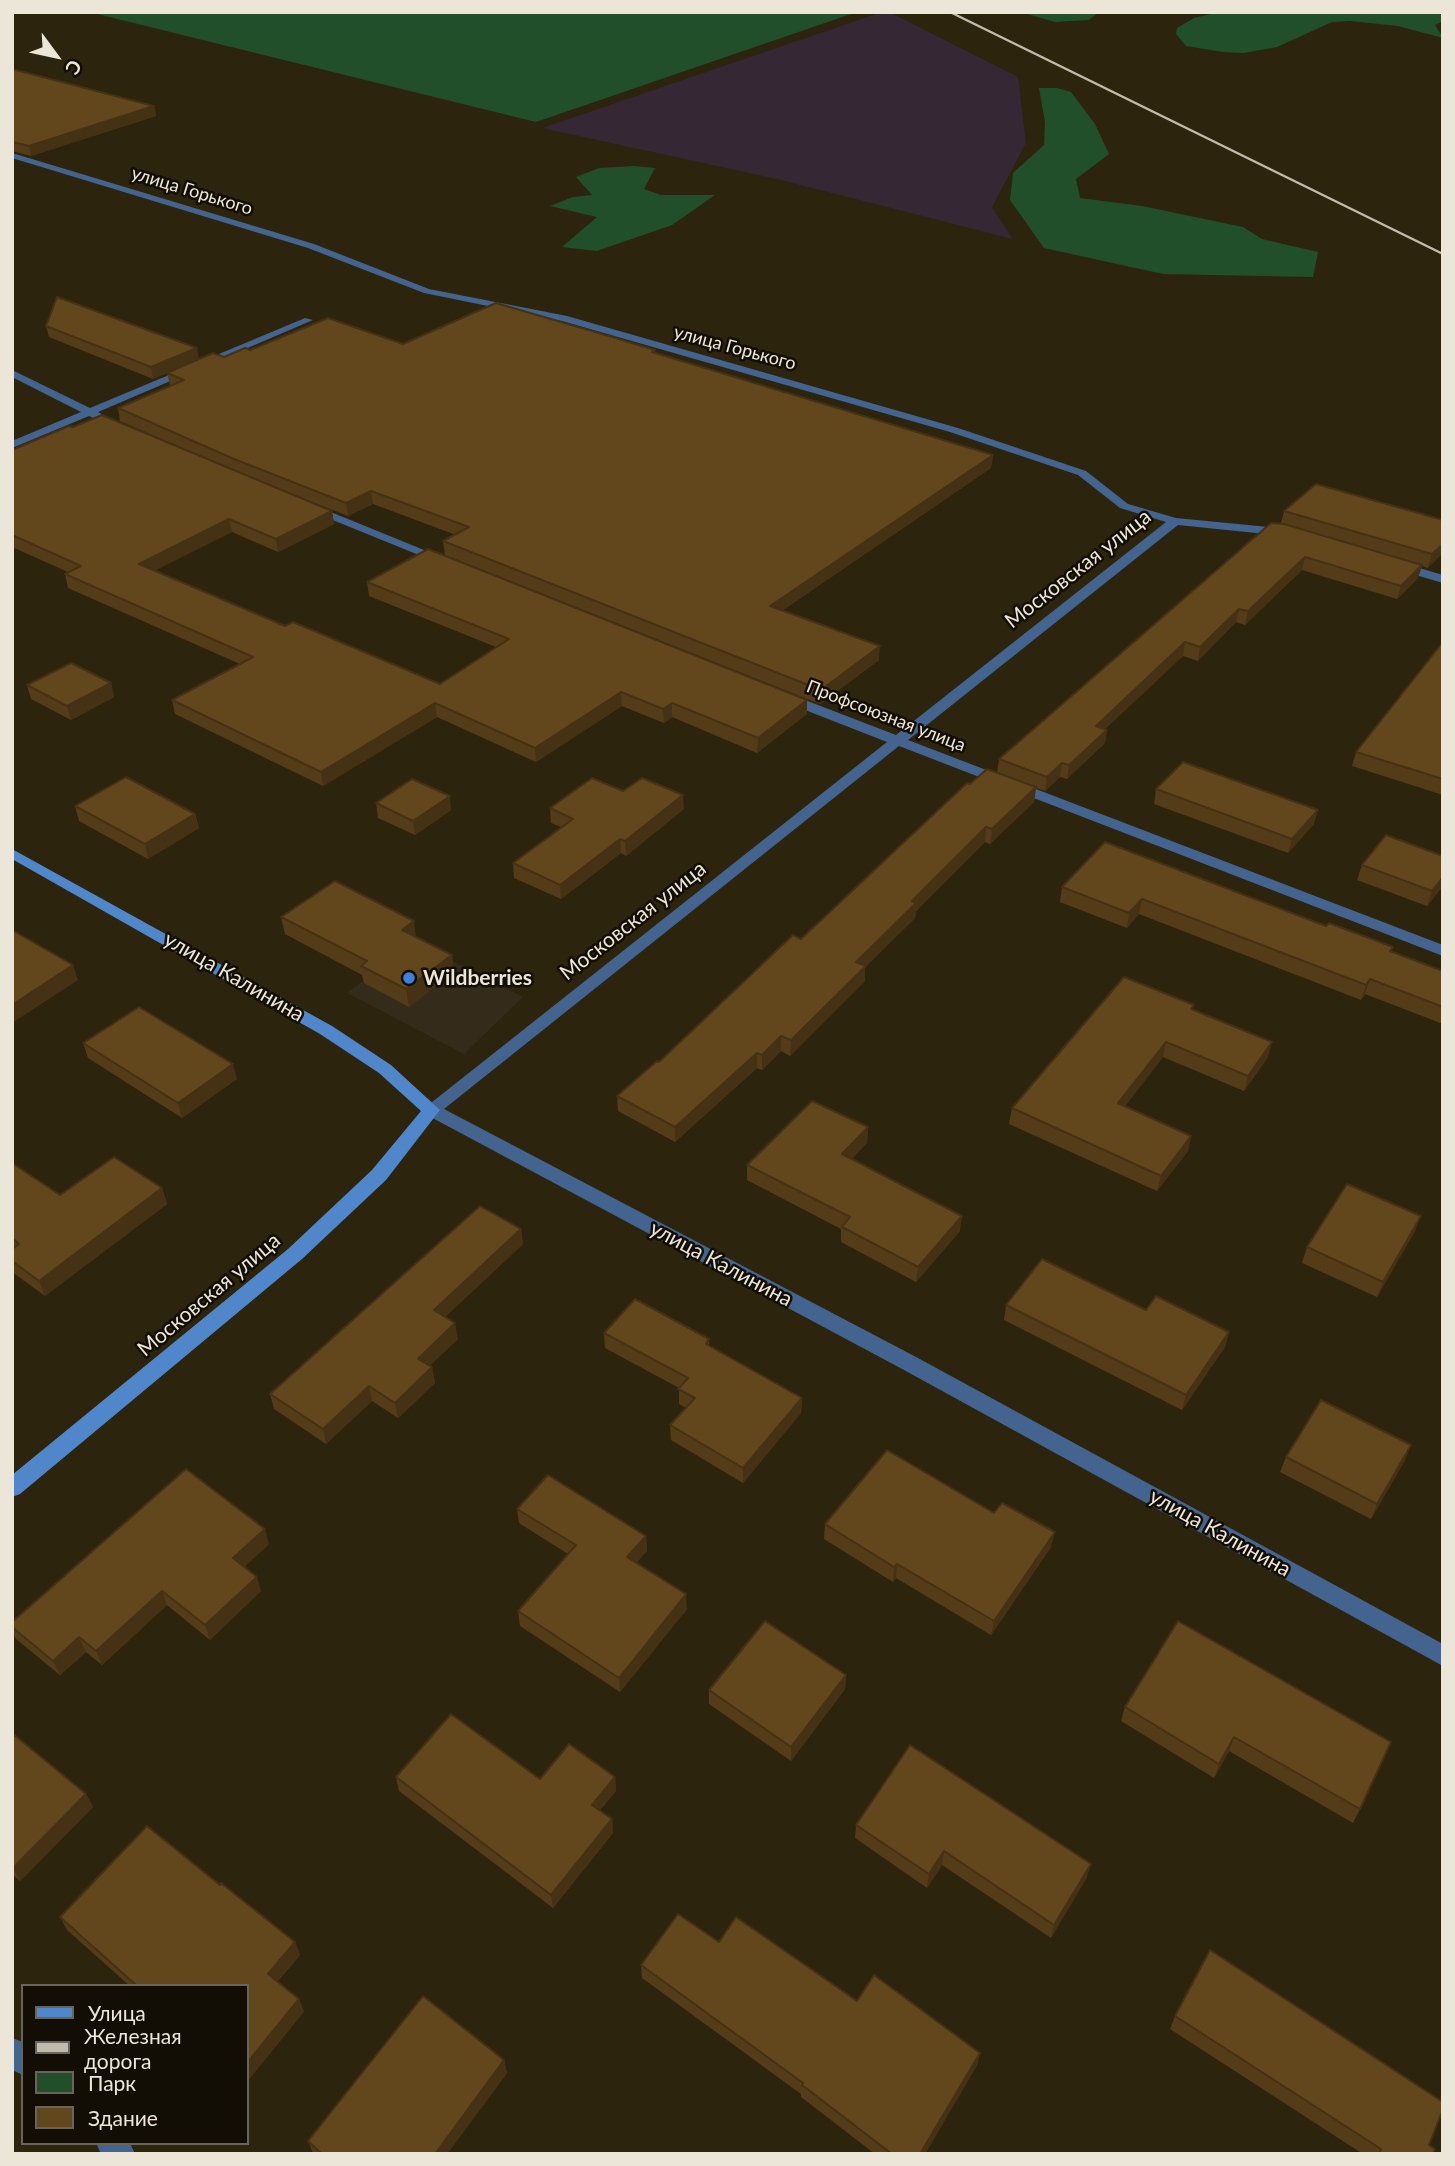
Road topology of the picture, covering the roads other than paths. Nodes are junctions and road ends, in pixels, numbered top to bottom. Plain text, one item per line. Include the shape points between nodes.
1 (12, 155) edge
2 (308, 320) dead end
3 (12, 373) edge
4 (86, 412) junction
5 (134, 433) edge
6 (12, 445) edge
7 (295, 501) edge
8 (1175, 521) junction
9 (1296, 535) edge
10 (1390, 563) edge
11 (460, 567) edge
12 (1443, 579) edge
13 (767, 690) edge
14 (897, 742) junction
15 (12, 853) edge
16 (1443, 951) edge
17 (431, 1110) junction
18 (12, 1488) edge
19 (1443, 1656) edge

1 - 8 street, улица Горького via 311,246 427,291 564,318 954,430 1082,474 1124,506
2 - 4 street
3 - 4 street
4 - 5 street
4 - 6 street
7 - 11 street
8 - 9 street, улица Горького
8 - 14 street, Московская улица
10 - 12 street
13 - 14 street, Профсоюзная улица
14 - 16 street, Профсоюзная улица
14 - 17 street, Московская улица
15 - 17 main road, улица Калинина via 326,1030 385,1069
17 - 18 main road, Московская улица via 379,1175 295,1254
17 - 19 street, улица Калинина via 911,1364

